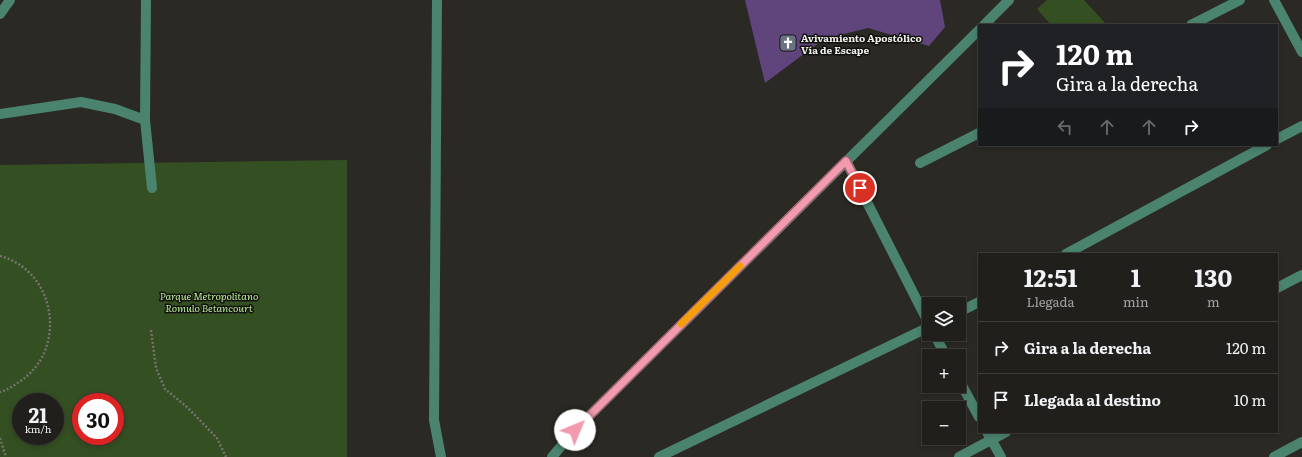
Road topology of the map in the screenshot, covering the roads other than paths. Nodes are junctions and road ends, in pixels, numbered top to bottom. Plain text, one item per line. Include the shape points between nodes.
1 (10, 0) edge
2 (146, 0) edge
3 (437, 0) edge
4 (1009, 0) edge
5 (1240, 0) edge
6 (1274, 0) edge
7 (0, 14) edge
8 (985, 24) edge
9 (1193, 24) edge
10 (978, 31) edge
11 (1302, 52) edge
12 (0, 114) edge
13 (145, 120) junction
14 (1302, 126) edge
15 (978, 134) edge
16 (1278, 138) edge
17 (1265, 146) edge
18 (846, 161) junction
19 (920, 163) dead end
20 (152, 188) dead end
21 (1068, 253) edge
22 (1302, 275) edge
23 (1278, 287) edge
24 (978, 302) edge
25 (966, 308) edge
26 (922, 310) edge
27 (922, 330) edge
28 (966, 393) edge
29 (978, 415) edge
30 (1002, 433) edge
31 (989, 436) edge
32 (1302, 442) edge
33 (441, 457) edge
34 (552, 457) edge
35 (659, 457) edge
36 (959, 457) edge
37 (1001, 457) edge
38 (1274, 457) edge

1 - 7 street
2 - 13 street
3 - 33 street via 434,420
4 - 8 street
5 - 9 street
6 - 11 street
10 - 18 street
12 - 13 street via 81,102 115,109
13 - 20 street
14 - 16 street
15 - 19 street
17 - 21 street
18 - 26 street
18 - 34 street via 575,430
22 - 23 street
24 - 25 street
27 - 35 street
28 - 29 street
30 - 31 street
31 - 36 street
31 - 37 street
32 - 38 street

